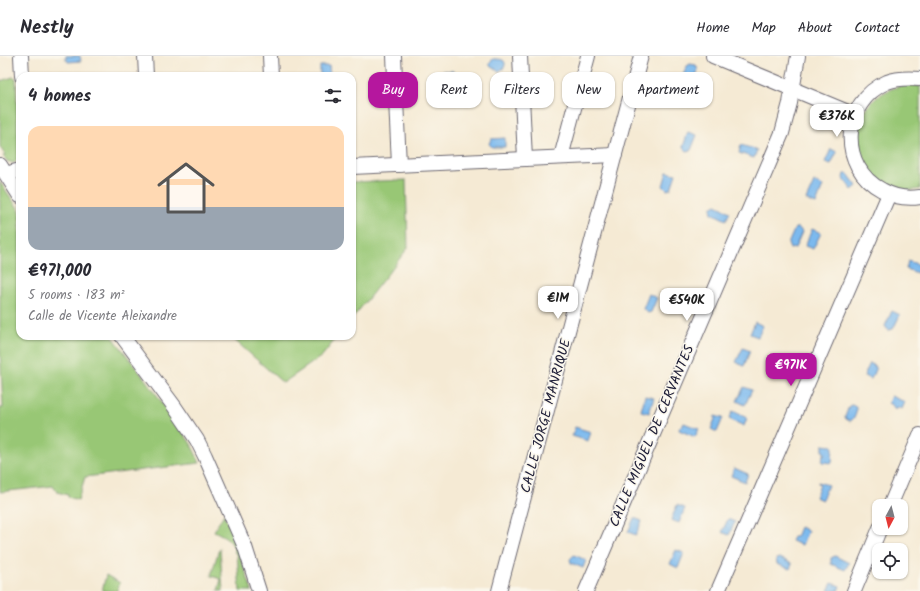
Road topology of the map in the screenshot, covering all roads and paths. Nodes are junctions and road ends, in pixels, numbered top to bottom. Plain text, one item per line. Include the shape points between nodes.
1 (21, 56) edge
2 (145, 56) edge
3 (270, 56) edge
4 (394, 56) edge
5 (520, 56) edge
6 (588, 56) edge
7 (641, 56) edge
8 (713, 56) edge
9 (798, 56) edge
10 (22, 72) edge
11 (146, 72) edge
12 (271, 72) edge
13 (920, 79) edge
14 (793, 89) junction
15 (855, 115) junction
16 (615, 155) junction
17 (561, 157) junction
18 (525, 159) junction
19 (399, 165) junction
20 (356, 167) edge
21 (3, 170) edge
22 (16, 170) edge
23 (16, 190) edge
24 (889, 194) junction
25 (920, 197) edge
26 (125, 340) edge
27 (920, 435) edge
28 (893, 499) edge
29 (877, 535) edge
30 (259, 591) edge
31 (500, 591) edge
32 (586, 591) edge
33 (718, 591) edge
34 (854, 591) edge

1 - 10 street
2 - 11 street
3 - 12 street
4 - 19 street
5 - 18 street
6 - 17 street
7 - 16 street, CALLE JORGE MANRIQUE
8 - 14 street
9 - 14 street, CALLE MIGUEL DE CERVANTES
13 - 15 street via 899,79 876,88 859,106
14 - 15 street
14 - 32 street, CALLE MIGUEL DE CERVANTES via 782,133
15 - 24 street via 850,143 858,168 866,179
16 - 17 street
16 - 31 street, CALLE JORGE MANRIQUE
17 - 18 street
18 - 19 street
19 - 20 street
21 - 22 street
21 - 23 street
24 - 25 street
24 - 33 street
26 - 30 street via 186,423 205,456 245,547
27 - 28 street
29 - 34 street

